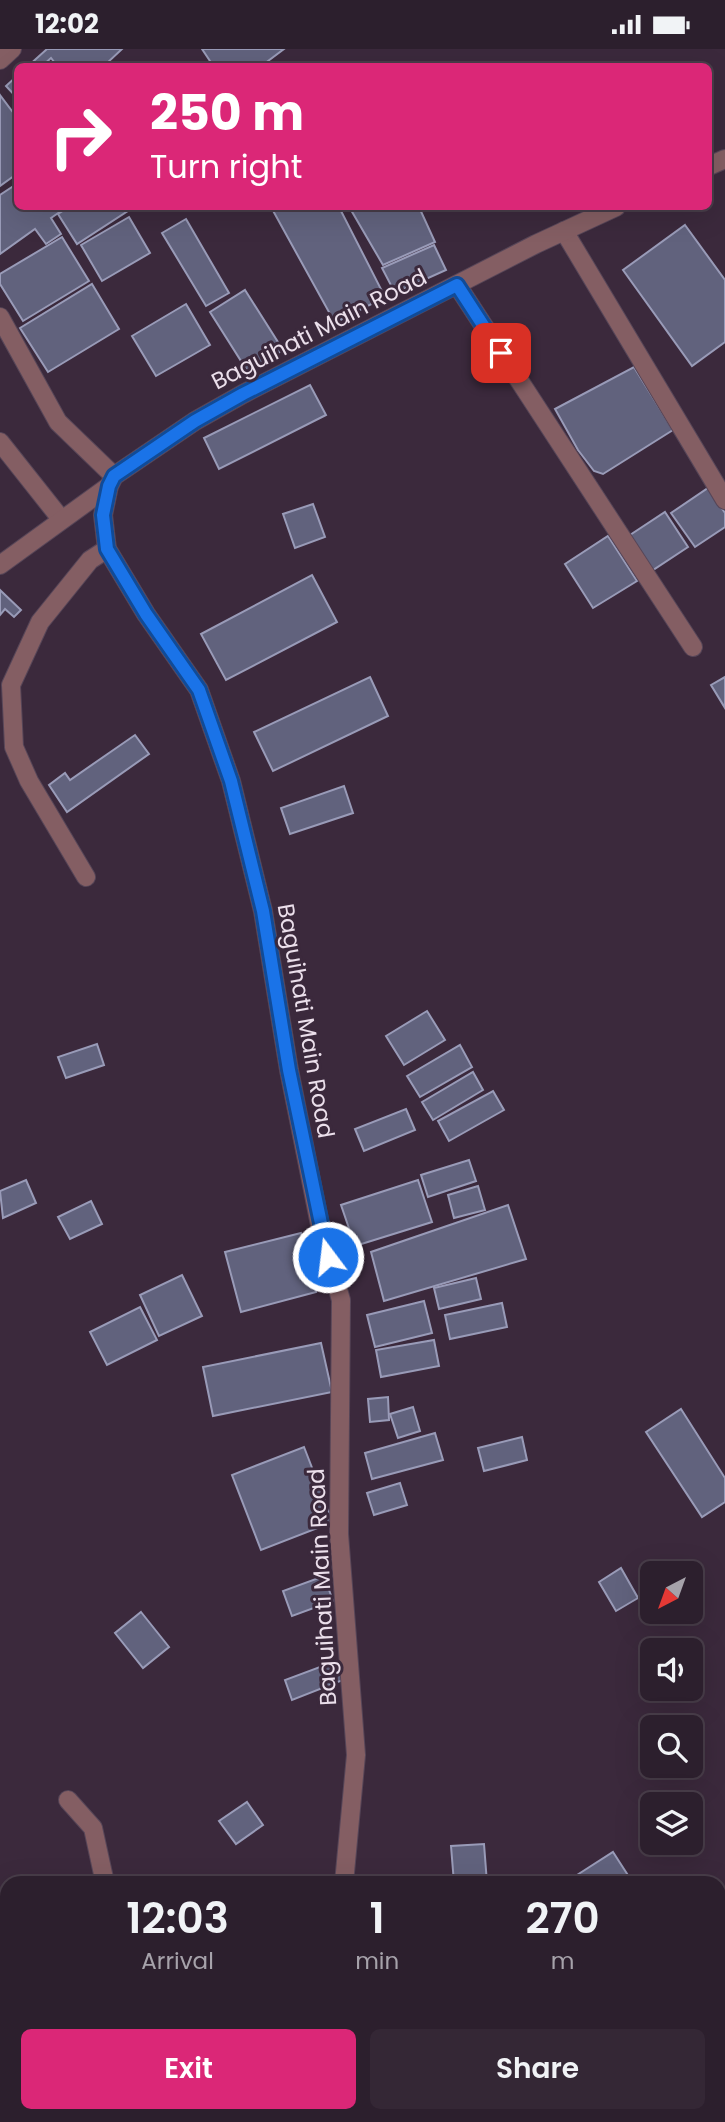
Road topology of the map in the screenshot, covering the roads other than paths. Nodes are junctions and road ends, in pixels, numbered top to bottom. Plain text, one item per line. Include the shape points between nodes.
1 (12, 49) edge
2 (0, 60) edge
3 (610, 210) edge
4 (564, 231) junction
5 (457, 285) junction
6 (0, 317) edge
7 (0, 442) edge
8 (112, 481) junction
9 (725, 501) edge
10 (61, 519) junction
11 (107, 549) junction
12 (0, 565) edge
13 (693, 647) dead end
14 (86, 877) dead end
15 (68, 1800) dead end
16 (103, 1876) edge
17 (345, 1876) edge

1 - 2 street
3 - 4 street, Baguihati Main Road
4 - 5 street, Baguihati Main Road
4 - 9 street
5 - 8 street, Baguihati Main Road via 195,421
5 - 13 street
6 - 8 street via 58,422
7 - 10 street
8 - 10 street
8 - 11 street, Baguihati Main Road via 103,515
10 - 12 street
11 - 14 street via 90,560 40,622 11,685 14,747
11 - 17 street, Baguihati Main Road via 199,690 231,781 263,911 322,1235 341,1300 339,1534 356,1755
15 - 16 street via 93,1828

